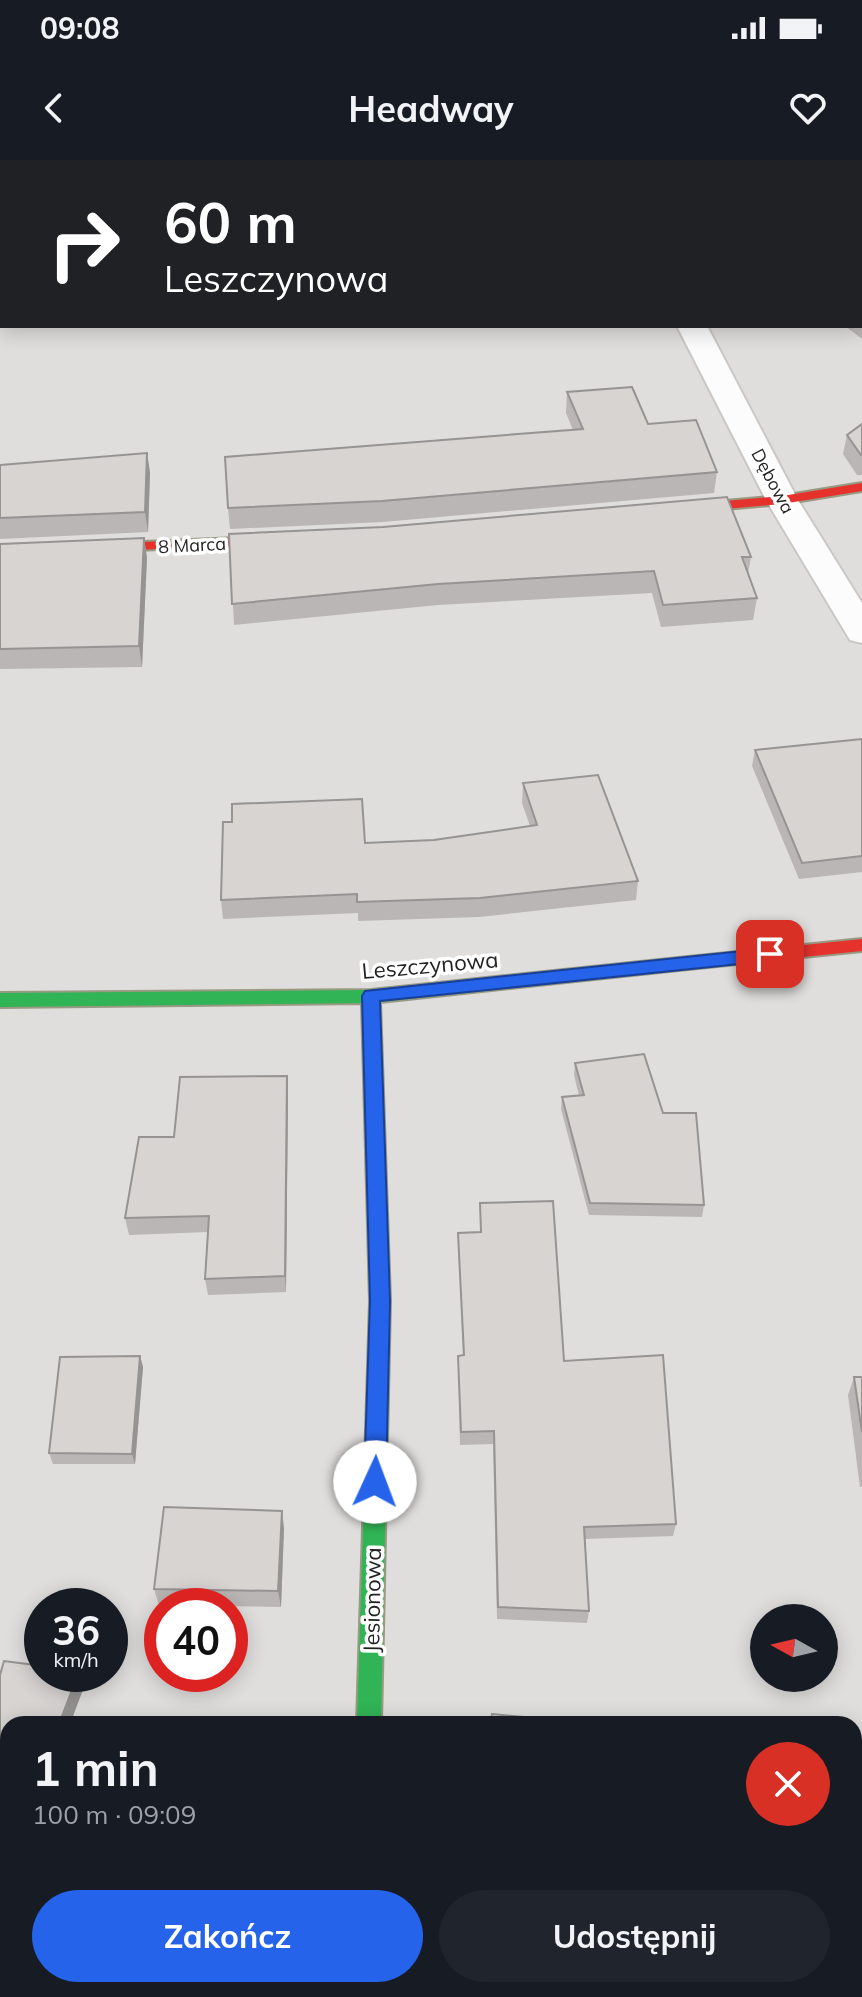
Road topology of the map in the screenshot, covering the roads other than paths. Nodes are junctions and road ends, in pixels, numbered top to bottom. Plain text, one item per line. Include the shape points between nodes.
1 (693, 328) edge
2 (862, 487) edge
3 (782, 500) junction
4 (644, 512) edge
5 (307, 539) edge
6 (0, 552) edge
7 (862, 632) edge
8 (862, 945) edge
9 (371, 996) junction
10 (0, 1000) edge
11 (369, 1716) edge

1 - 3 street, Dębowa
2 - 3 street
3 - 4 street
3 - 7 street, Dębowa
5 - 6 street, 8 Marca
8 - 9 street, Leszczynowa
9 - 10 street, Leszczynowa
9 - 11 street, Jesionowa via 380,1301

